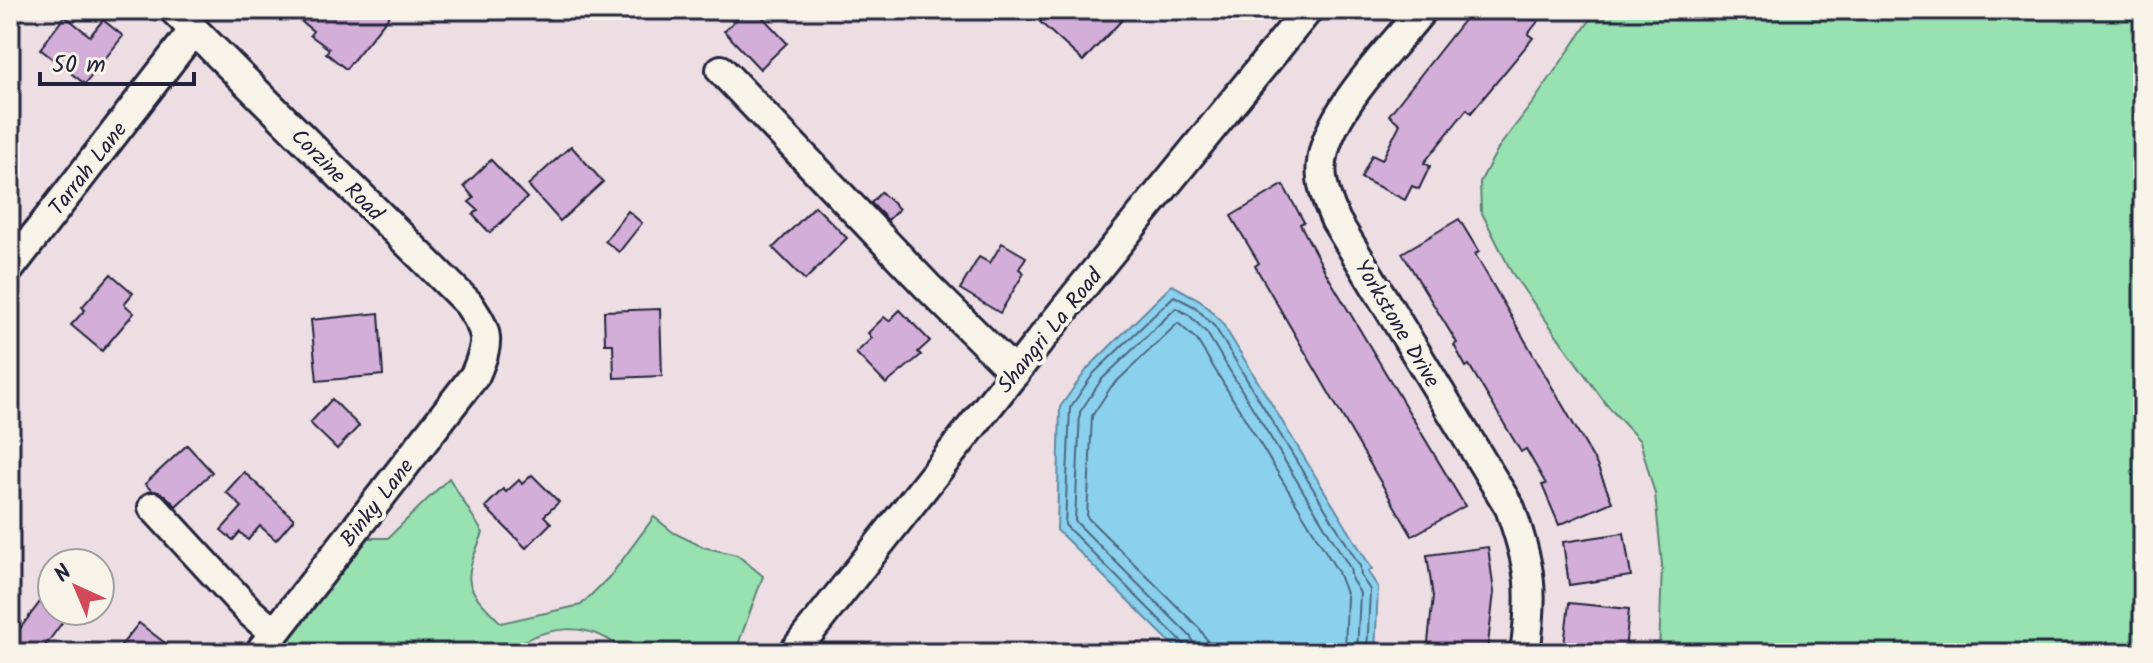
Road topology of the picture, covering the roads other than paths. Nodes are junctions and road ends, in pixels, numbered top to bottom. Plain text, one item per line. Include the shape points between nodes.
1 (174, 10) edge
2 (1308, 10) edge
3 (1422, 10) edge
4 (194, 30) junction
5 (721, 70) dead end
6 (10, 268) edge
7 (487, 347) joint
8 (1015, 373) junction
9 (153, 507) dead end
10 (266, 643) edge
11 (793, 653) edge
12 (1525, 653) edge

1 - 4 street, Corzine Road
2 - 8 street, Shangri La Road
3 - 12 street, Yorkstone Drive via 1346,104 1328,136 1321,165 1325,195 1510,508 1530,576
4 - 6 street, Tarrah Lane
4 - 7 street, Corzine Road via 468,303 481,323
5 - 8 street
7 - 10 street, Binky Lane via 475,375
8 - 11 street, Shangri La Road
9 - 10 street via 250,612

